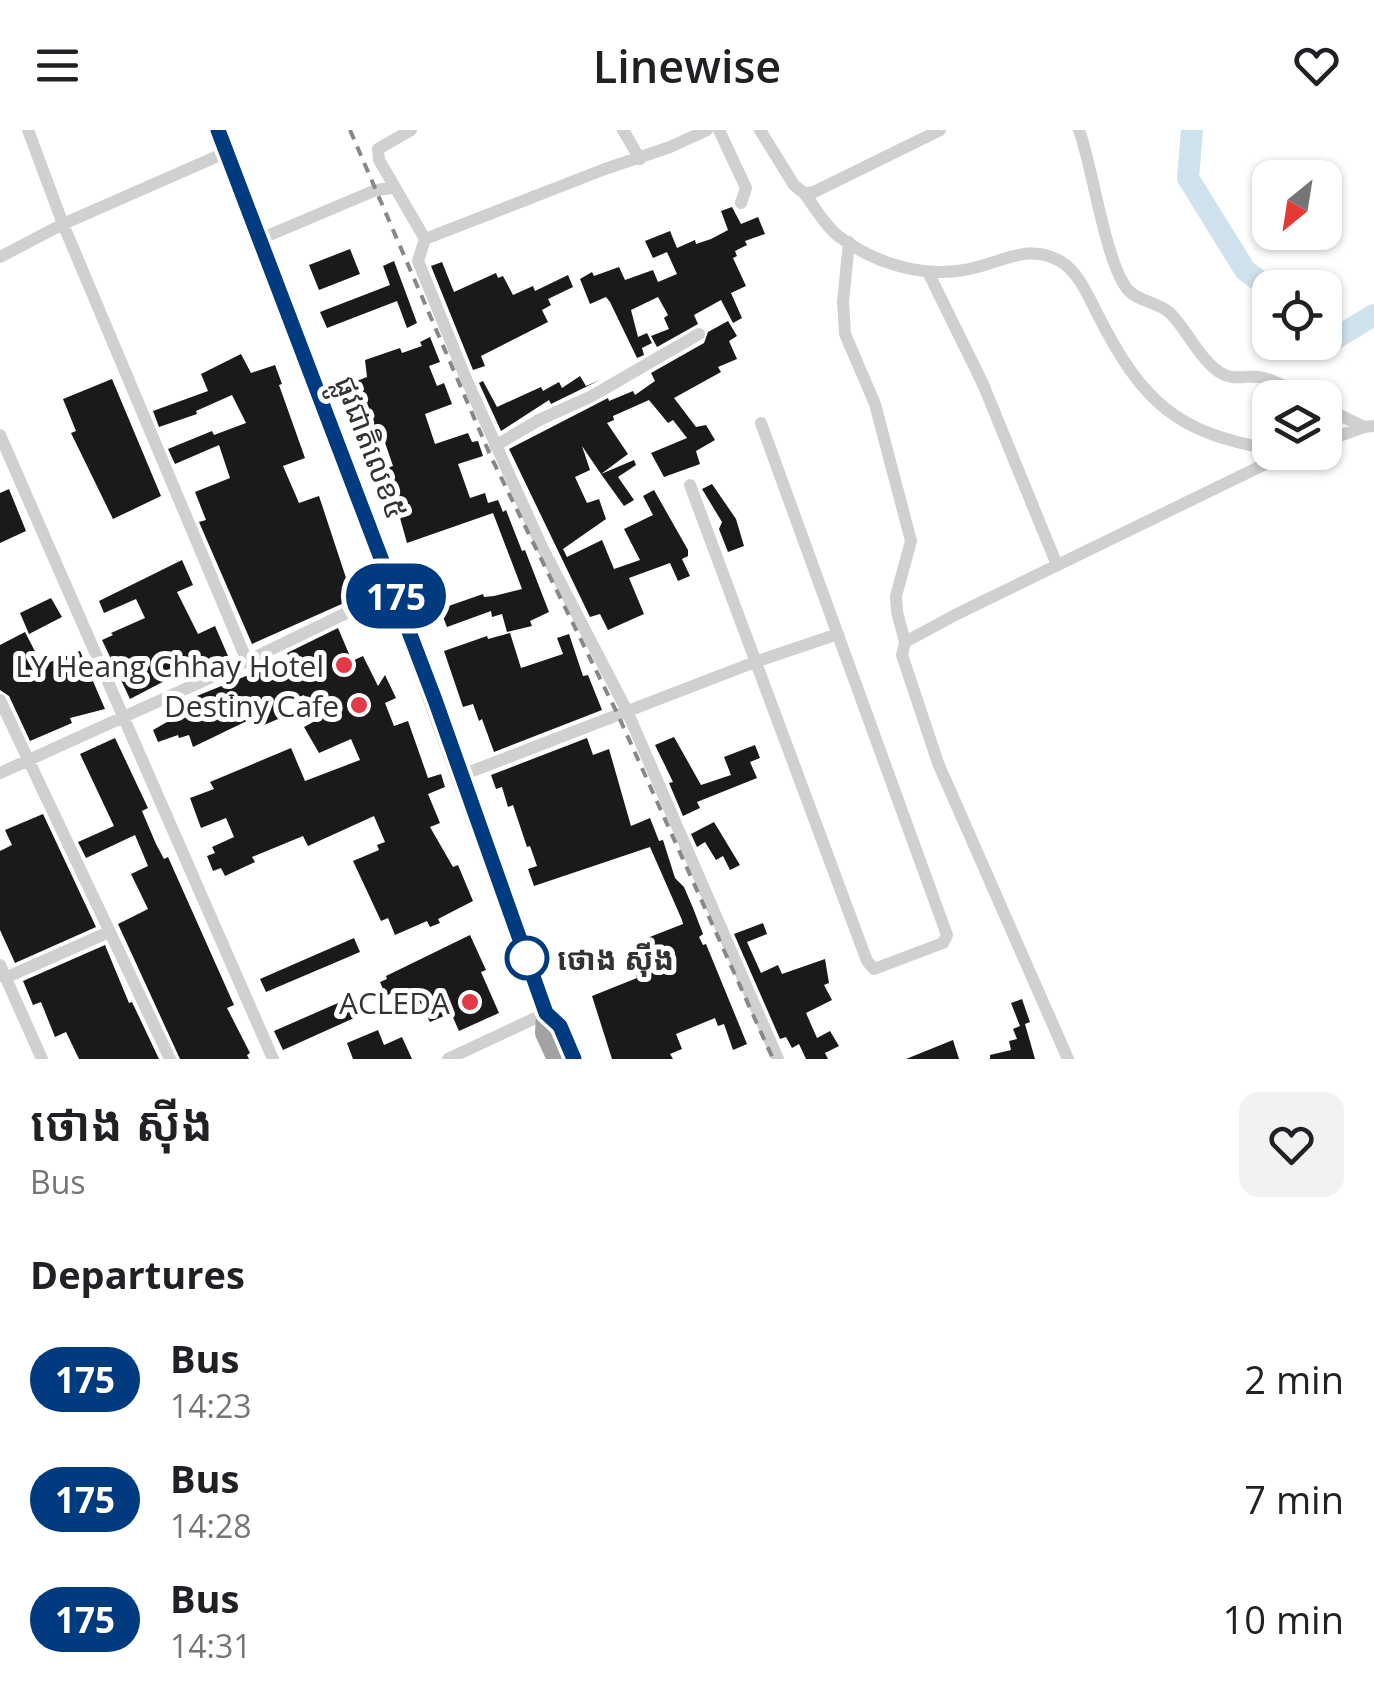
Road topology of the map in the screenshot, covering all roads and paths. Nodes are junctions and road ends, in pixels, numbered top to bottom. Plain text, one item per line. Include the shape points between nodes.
1 (28, 130) edge
2 (218, 130) edge
3 (411, 130) edge
4 (624, 130) edge
5 (706, 130) edge
6 (718, 130) edge
7 (760, 130) edge
8 (940, 130) edge
9 (1080, 130) edge
10 (227, 152) junction
11 (640, 159) junction
12 (392, 188) junction
13 (804, 193) junction
14 (741, 204) dead end
15 (63, 224) junction
16 (260, 239) junction
17 (424, 239) junction
18 (849, 242) junction
19 (0, 257) edge
20 (928, 272) junction
21 (699, 334) dead end
22 (1268, 380) edge
23 (1342, 415) edge
24 (761, 423) dead end
25 (1369, 427) edge
26 (0, 435) edge
27 (1342, 436) edge
28 (495, 446) junction
29 (1252, 446) edge
30 (1252, 470) edge
31 (690, 485) dead end
32 (1057, 565) junction
33 (394, 590) junction
34 (838, 634) junction
35 (905, 642) junction
36 (247, 661) junction
37 (756, 662) junction
38 (0, 700) edge
39 (628, 712) junction
40 (124, 716) junction
41 (28, 760) junction
42 (0, 773) edge
43 (462, 775) junction
44 (109, 932) junction
45 (4, 980) edge
46 (546, 1013) junction
47 (42, 1059) edge
48 (170, 1059) edge
49 (272, 1059) edge
50 (448, 1059) edge
51 (557, 1059) edge
52 (574, 1059) edge
53 (778, 1059) edge
54 (1068, 1059) edge

1 - 15 street
2 - 10 highway, ផ្លូវជាតិលេខ៥
3 - 12 street via 378,149
4 - 11 street
5 - 11 street
6 - 14 street via 746,188
7 - 13 street
8 - 13 street
9 - 22 street via 1126,288 1169,313 1217,371
10 - 15 street
10 - 16 highway, ផ្លូវជាតិលេខ៥
11 - 17 street
12 - 16 street
12 - 17 street
13 - 18 street
15 - 19 street
15 - 36 street
16 - 33 highway, ផ្លូវជាតិលេខ៥
17 - 28 street via 418,262
18 - 20 street via 894,266
18 - 35 street via 845,334 875,404 911,541 896,596
20 - 29 street via 977,268 1037,251 1064,262 1153,398 1184,424
20 - 32 street via 983,384
21 - 28 street
23 - 25 street
24 - 34 street
25 - 27 street
26 - 40 street
28 - 39 street
30 - 32 street
31 - 37 street
32 - 35 street
33 - 36 street
33 - 43 highway, ផ្លូវជាតិលេខ៥
34 - 37 street
34 - 37 street via 947,935 943,943 874,969
35 - 54 street via 902,655 938,764
36 - 40 street
37 - 39 street
38 - 41 street
39 - 43 street
39 - 53 street
40 - 41 street
40 - 49 street
41 - 42 street
41 - 44 street
43 - 46 highway, ផ្លូវជាតិលេខ៥
44 - 45 street
44 - 48 street
45 - 47 street
46 - 50 street
46 - 51 highway, ផ្លូវជាតិលេខ៥ via 545,1032
46 - 52 highway, ផ្លូវជាតិលេខ៥ via 560,1026

